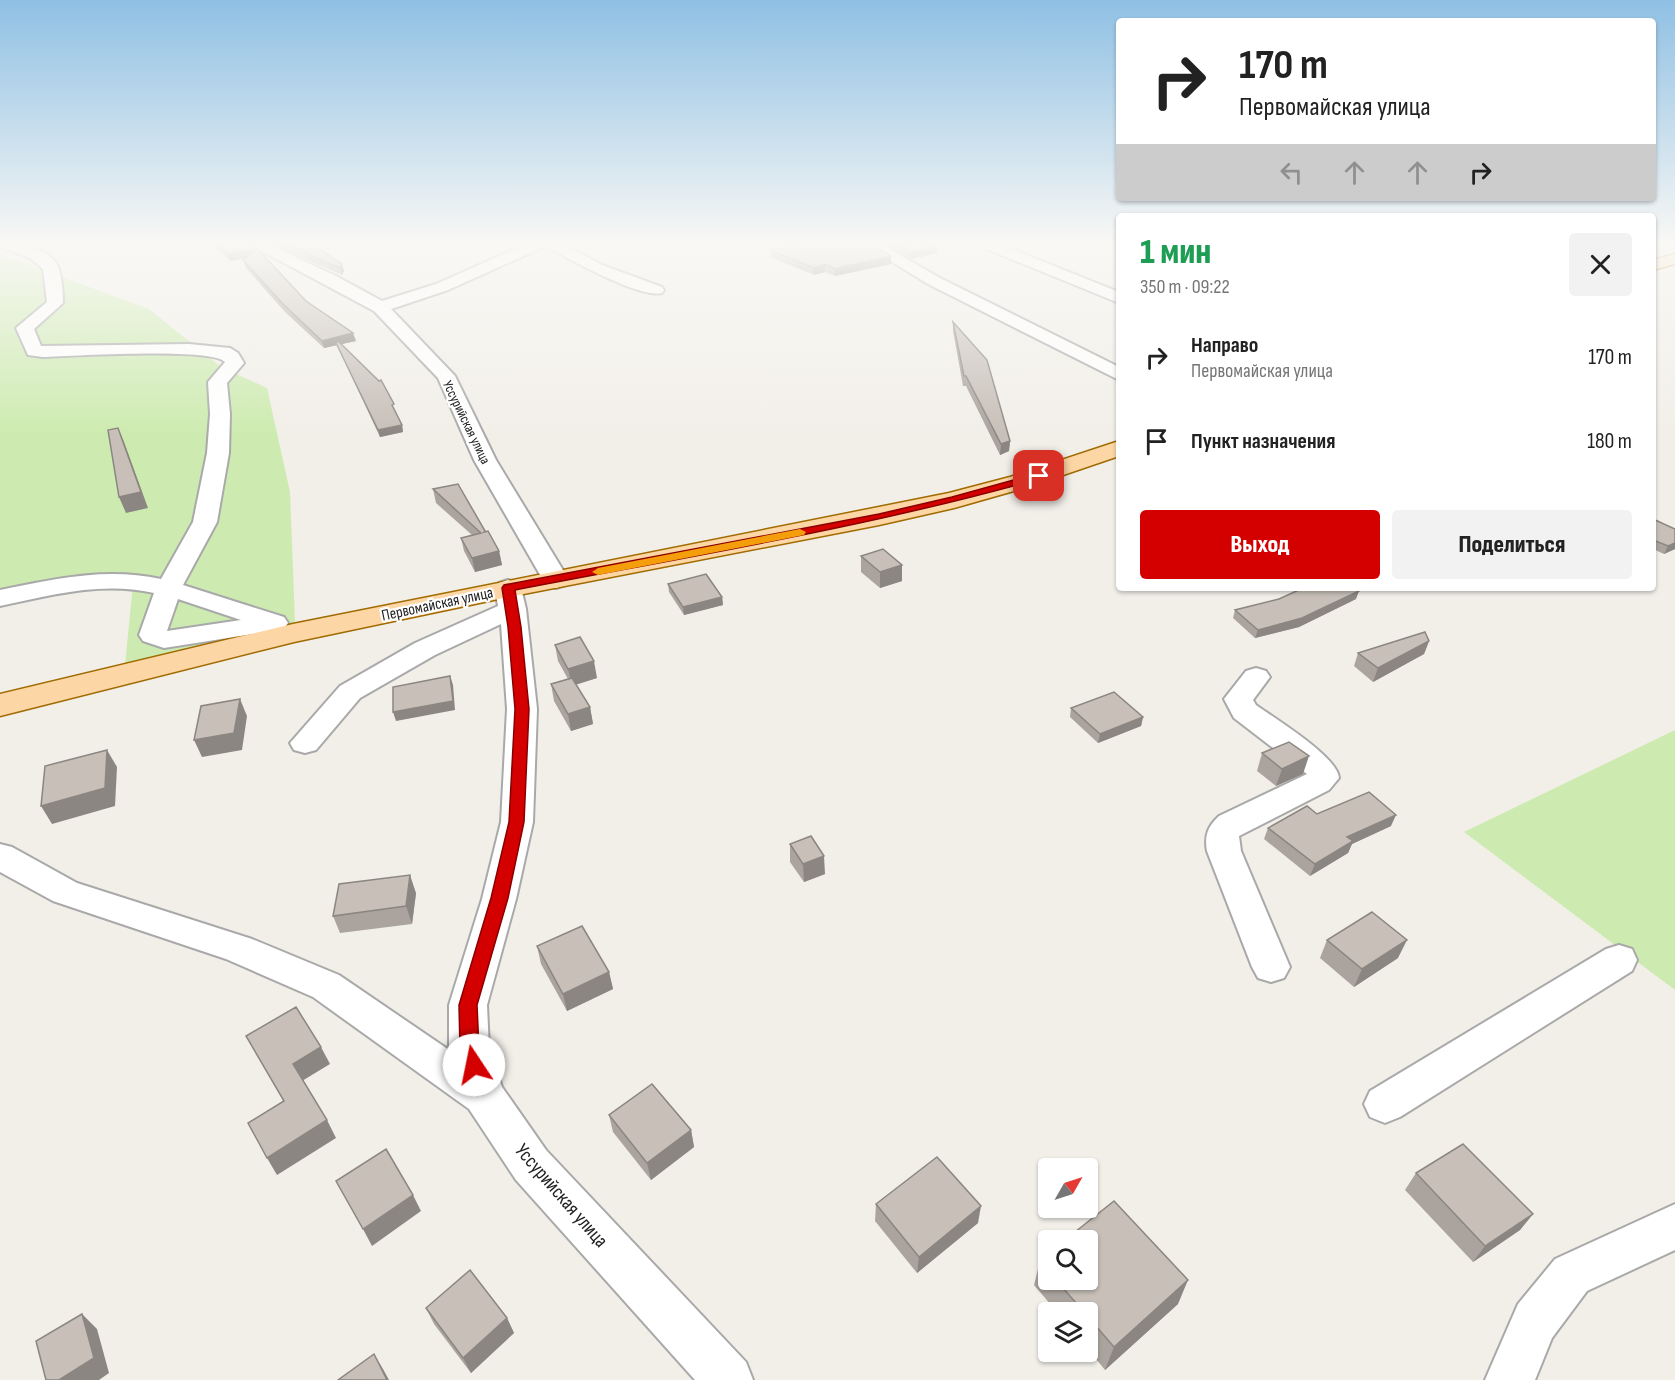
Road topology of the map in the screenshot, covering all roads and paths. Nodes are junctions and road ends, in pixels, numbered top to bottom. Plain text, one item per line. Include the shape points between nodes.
1 (51, 306) edge
2 (985, 306) edge
3 (380, 307) edge
4 (1116, 372) edge
5 (1116, 449) edge
6 (556, 580) junction
7 (168, 590) junction
8 (0, 598) edge
9 (510, 599) junction
10 (284, 628) junction
11 (1256, 677) dead end
12 (0, 705) edge
13 (305, 743) dead end
14 (0, 856) edge
15 (1619, 960) dead end
16 (1271, 967) dead end
17 (484, 1096) junction
18 (1385, 1104) dead end
19 (1675, 1226) edge
20 (728, 1380) edge
21 (1510, 1380) edge

1 - 7 street via 25,328 34,351 224,352 235,363 217,382 218,453 205,522
2 - 4 street
3 - 6 street, Уссурийская улица via 446,376 485,460
5 - 6 main road, Первомайская улица via 954,500
6 - 9 main road, Первомайская улица
7 - 8 street via 110,580
7 - 10 street
7 - 10 street via 152,635 164,640
9 - 10 main road, Первомайская улица
9 - 13 street via 350,692
9 - 17 street, Уссурийская улица via 522,709 517,822 468,1005 469,1049
10 - 12 main road, Первомайская улица
11 - 16 street via 1238,699 1244,711 1323,773 1318,782 1231,824 1220,837
14 - 17 street via 65,892 238,949 326,986
15 - 18 street
17 - 20 street, Уссурийская улица via 531,1165
19 - 21 street via 1571,1275 1535,1321

